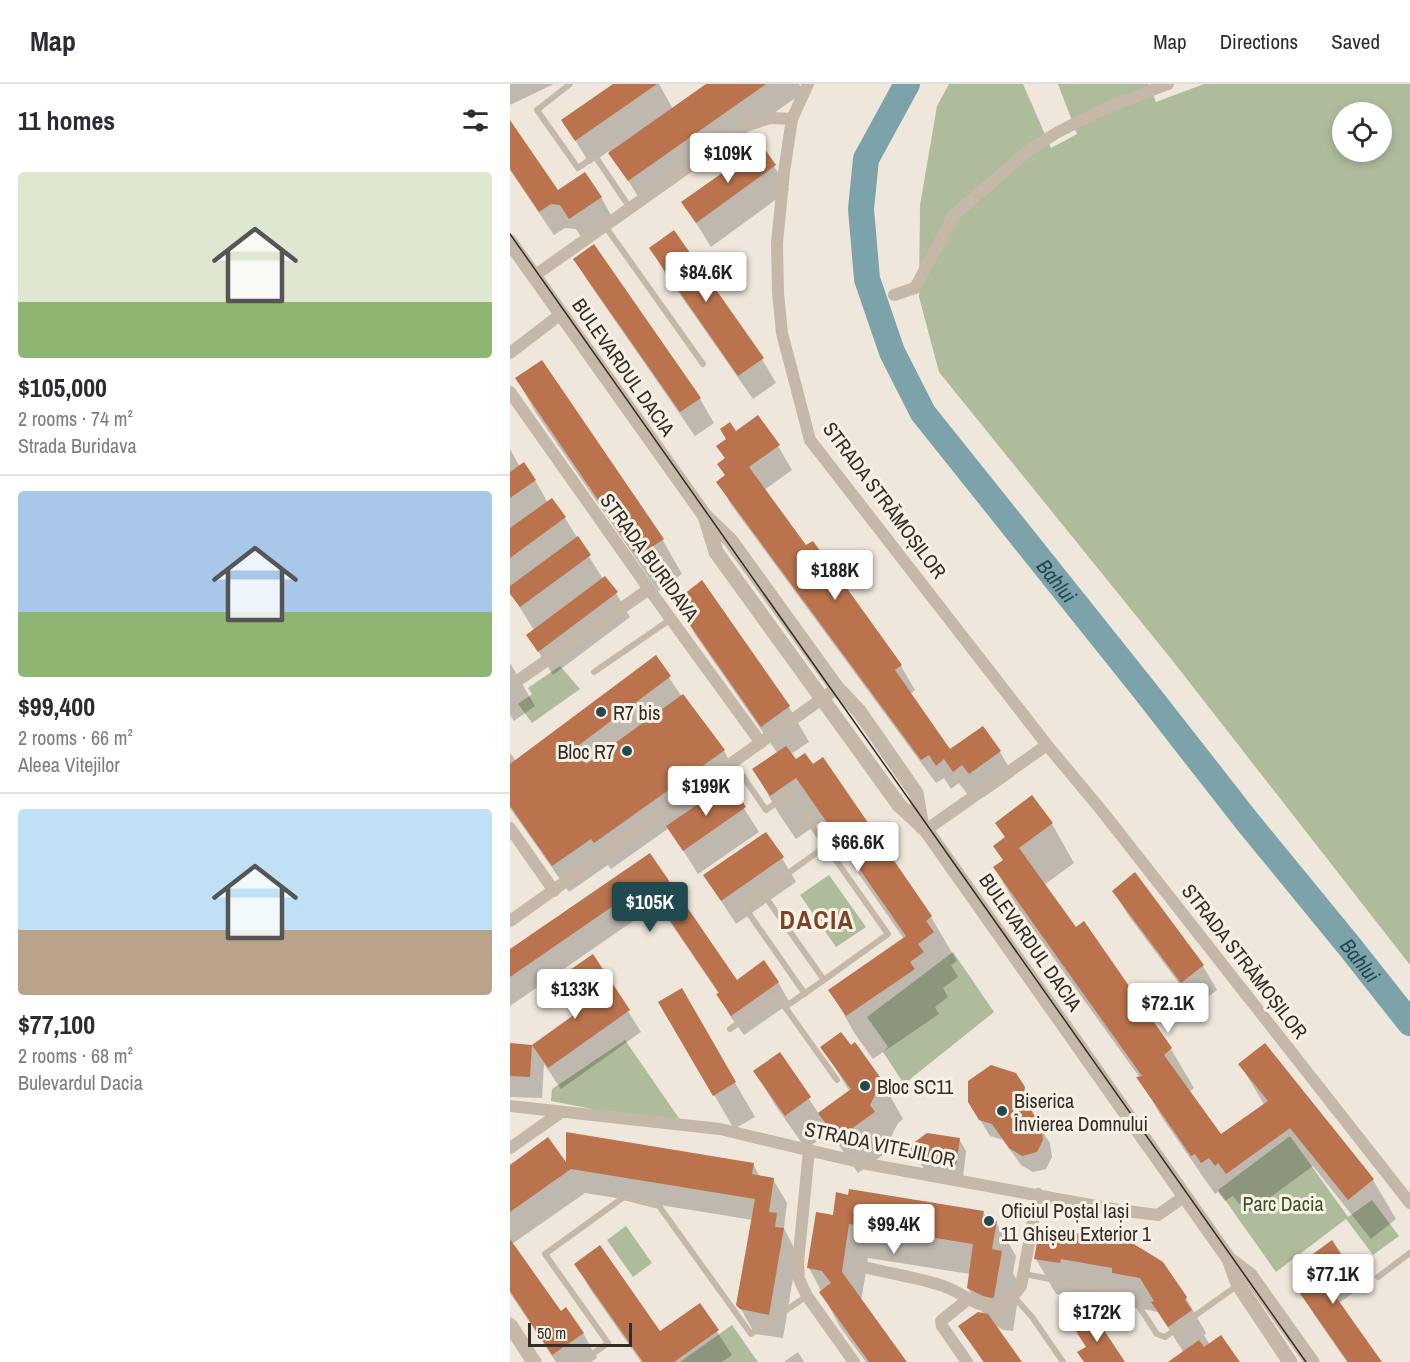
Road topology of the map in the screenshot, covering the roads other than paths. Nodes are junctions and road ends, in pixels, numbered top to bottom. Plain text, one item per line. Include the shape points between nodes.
1 (570, 84) edge
2 (808, 84) edge
3 (1168, 84) edge
4 (792, 119) junction
5 (630, 207) junction
6 (605, 226) junction
7 (515, 252) edge
8 (534, 276) junction
9 (894, 294) dead end
10 (561, 314) junction
11 (510, 353) edge
12 (703, 364) dead end
13 (510, 392) edge
14 (705, 516) junction
15 (649, 589) junction
16 (671, 619) junction
17 (594, 672) dead end
18 (510, 686) edge
19 (837, 688) junction
20 (821, 699) junction
21 (761, 743) junction
22 (1047, 745) junction
23 (734, 763) junction
24 (510, 828) edge
25 (924, 828) junction
26 (826, 846) junction
27 (554, 891) junction
28 (762, 892) junction
29 (510, 921) edge
30 (824, 980) junction
31 (804, 994) junction
32 (785, 1007) junction
33 (730, 1029) dead end
34 (837, 1080) dead end
35 (510, 1106) edge
36 (560, 1113) junction
37 (511, 1145) edge
38 (809, 1150) junction
39 (1038, 1194) junction
40 (1185, 1196) junction
41 (1410, 1203) edge
42 (1410, 1253) edge
43 (864, 1267) dead end
44 (1024, 1274) junction
45 (1378, 1277) dead end
46 (1244, 1280) junction
47 (807, 1296) junction
48 (1014, 1297) junction
49 (967, 1300) junction
50 (510, 1325) edge
51 (534, 1362) edge
52 (580, 1362) edge
53 (854, 1362) edge
54 (967, 1362) edge
55 (1063, 1362) edge
56 (1290, 1362) edge
57 (1312, 1362) edge

1 - 5 lane via 537,110 578,168 595,156
2 - 4 street, STRADA STRĂMOȘILOR
3 - 9 street via 1106,108 1029,150 954,215 915,288
4 - 5 street via 770,118 746,126
4 - 22 street, STRADA STRĂMOȘILOR via 777,243 778,293 782,333 810,440
5 - 6 street
6 - 8 street
6 - 12 lane
7 - 8 street, BULEVARDUL DACIA
8 - 10 street, BULEVARDUL DACIA
10 - 11 street
10 - 14 street, BULEVARDUL DACIA
13 - 15 street, STRADA BURIDAVA
14 - 19 street, BULEVARDUL DACIA via 731,542
14 - 20 street, BULEVARDUL DACIA via 716,552
15 - 16 street, STRADA BURIDAVA
15 - 18 street
16 - 17 lane
16 - 21 street, STRADA BURIDAVA
19 - 20 street
19 - 25 street, BULEVARDUL DACIA via 859,711 916,793
20 - 21 street
20 - 25 street, BULEVARDUL DACIA via 899,805
21 - 23 street
22 - 25 street
22 - 41 street, STRADA STRĂMOȘILOR
23 - 26 lane via 766,810 790,793
23 - 27 street
24 - 27 street
25 - 40 street, BULEVARDUL DACIA
26 - 28 lane
26 - 30 lane via 888,934
27 - 29 street
28 - 30 lane
28 - 31 lane via 743,905
30 - 31 lane
31 - 32 lane
32 - 33 lane via 777,996
32 - 34 lane
35 - 36 street, STRADA VITEJILOR
36 - 37 street
36 - 38 street, STRADA VITEJILOR via 720,1129
38 - 39 street, STRADA VITEJILOR
38 - 47 street via 798,1263 799,1280
39 - 40 street, STRADA VITEJILOR via 1158,1215
39 - 44 street
40 - 46 street, BULEVARDUL DACIA
42 - 45 lane
43 - 49 street via 936,1283
44 - 46 lane via 1132,1296 1157,1334 1165,1337
44 - 48 street
46 - 56 street, BULEVARDUL DACIA
46 - 57 street, BULEVARDUL DACIA
47 - 52 lane via 751,1334 660,1206 624,1197 545,1254 608,1343
47 - 53 street
48 - 49 street via 998,1306
48 - 55 lane
49 - 54 street via 941,1321
50 - 51 street

